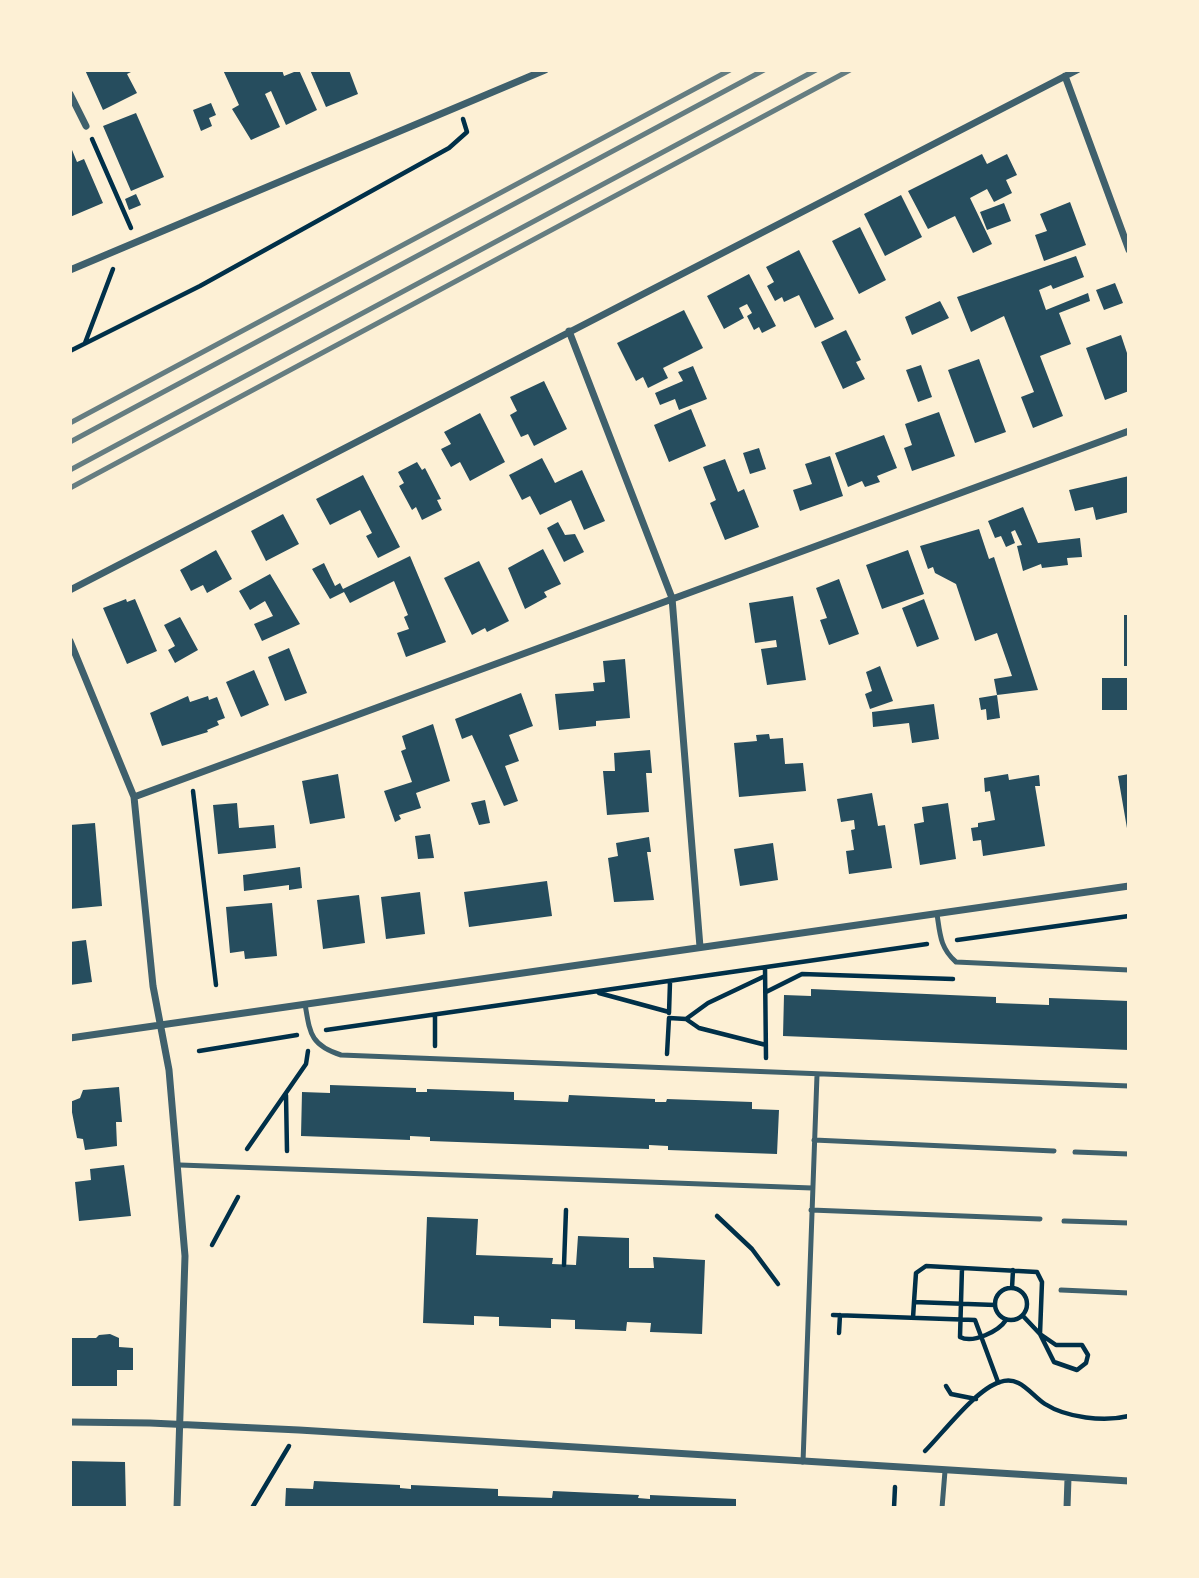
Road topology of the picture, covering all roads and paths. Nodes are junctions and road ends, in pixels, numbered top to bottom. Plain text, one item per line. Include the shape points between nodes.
1 (545, 70) edge
2 (1077, 70) edge
3 (1065, 76) junction
4 (70, 94) edge
5 (459, 106) junction
6 (86, 126) joint
7 (137, 242) junction
8 (121, 249) junction
9 (1129, 250) edge
10 (70, 270) edge
11 (569, 331) junction
12 (85, 343) junction
13 (70, 351) edge
14 (1129, 431) edge
15 (70, 590) edge
16 (672, 598) junction
17 (70, 641) edge
18 (190, 775) junction
19 (134, 797) junction
20 (1129, 886) edge
21 (937, 914) junction
22 (1129, 916) edge
23 (985, 936) junction
24 (941, 943) junction
25 (700, 947) junction
26 (800, 963) junction
27 (973, 965) junction
28 (765, 968) junction
29 (1129, 970) edge
30 (802, 974) junction
31 (765, 976) junction
32 (670, 982) junction
33 (216, 985) dead end
34 (596, 992) junction
35 (766, 992) junction
36 (305, 1004) junction
37 (669, 1015) junction
38 (686, 1019) junction
39 (161, 1025) junction
40 (310, 1033) junction
41 (70, 1038) edge
42 (766, 1045) junction
43 (199, 1051) dead end
44 (666, 1069) junction
45 (765, 1073) junction
46 (817, 1075) junction
47 (1129, 1086) edge
48 (286, 1094) junction
49 (814, 1140) junction
50 (247, 1149) dead end
51 (288, 1151) dead end
52 (1054, 1151) dead end
53 (1075, 1152) dead end
54 (1129, 1153) edge
55 (180, 1165) junction
56 (812, 1188) junction
57 (238, 1197) dead end
58 (566, 1210) dead end
59 (811, 1210) junction
60 (718, 1216) dead end
61 (1040, 1219) dead end
62 (1064, 1221) dead end
63 (1129, 1223) edge
64 (212, 1245) dead end
65 (564, 1265) dead end
66 (962, 1268) junction
67 (1013, 1270) junction
68 (778, 1284) dead end
69 (1012, 1288) junction
70 (1061, 1290) dead end
71 (1129, 1293) edge
72 (914, 1303) junction
73 (960, 1305) junction
74 (995, 1306) junction
75 (833, 1315) dead end
76 (840, 1315) junction
77 (1023, 1316) junction
78 (913, 1318) junction
79 (960, 1320) junction
80 (1006, 1320) junction
81 (839, 1333) dead end
82 (1040, 1334) junction
83 (980, 1336) junction
84 (998, 1382) junction
85 (946, 1386) dead end
86 (976, 1399) junction
87 (1129, 1416) edge
88 (70, 1422) edge
89 (181, 1424) junction
90 (299, 1430) junction
91 (925, 1451) dead end
92 (803, 1462) junction
93 (944, 1471) junction
94 (1068, 1478) junction
95 (1129, 1481) edge
96 (895, 1487) dead end
97 (177, 1508) edge
98 (252, 1508) edge
99 (894, 1508) edge
100 (942, 1508) edge
101 (1067, 1508) edge

1 - 5 street
2 - 3 street
3 - 9 street
3 - 11 street
4 - 6 street
5 - 7 street
5 - 12 path via 467,132 449,148 200,286
6 - 7 path
7 - 8 street
8 - 10 street
8 - 12 path
11 - 15 street
11 - 16 street
12 - 13 path
14 - 16 street
16 - 18 street
16 - 25 street
17 - 19 street
18 - 19 street
18 - 33 path
19 - 39 street
20 - 21 street
21 - 24 lane
21 - 25 street
22 - 23 path
23 - 24 path
23 - 27 path
24 - 26 path
24 - 27 lane via 956,962
25 - 36 street
26 - 28 path
26 - 30 path
27 - 29 lane
27 - 30 path via 966,979
28 - 31 path
28 - 32 path
30 - 35 path
31 - 35 path
31 - 38 path via 708,1003
32 - 34 path
32 - 37 path
34 - 37 path
34 - 40 path
35 - 42 path
36 - 39 street
36 - 40 lane
37 - 38 path
37 - 44 path
38 - 42 path via 699,1028
39 - 41 street
39 - 55 street
40 - 43 path
40 - 44 lane via 325,1050 341,1055
40 - 48 path via 306,1065
42 - 45 path
44 - 45 lane
45 - 46 lane
46 - 47 lane
46 - 49 lane
48 - 50 path
48 - 51 path
49 - 52 lane
49 - 56 lane
53 - 54 lane
55 - 56 lane
55 - 89 street via 185,1255
56 - 59 lane
57 - 64 path
58 - 65 path
59 - 61 lane
59 - 92 lane
60 - 68 path via 752,1249
62 - 63 lane
66 - 67 path
66 - 72 path via 920,1268
66 - 73 path
67 - 69 path
67 - 82 path via 1034,1271 1042,1278
69 - 74 path via 1000,1293
69 - 77 path via 1026,1298
70 - 71 lane
72 - 73 path
72 - 78 path
73 - 74 path
73 - 79 path
74 - 80 path
75 - 76 path
76 - 78 path
76 - 81 path
77 - 80 path
77 - 82 path
78 - 79 path
79 - 83 path via 975,1320
79 - 83 path via 963,1339
80 - 83 path
82 - 82 path via 1054,1362 1077,1370 1086,1363 1088,1355 1082,1345 1056,1345
83 - 84 path
84 - 86 path
84 - 87 path via 1023,1384 1046,1404 1070,1415
85 - 86 path via 951,1394
86 - 91 path
88 - 89 street
89 - 90 street
89 - 97 street
90 - 92 street
90 - 98 path
92 - 93 street
93 - 94 street
93 - 100 lane
94 - 95 street
94 - 101 street
96 - 99 path

